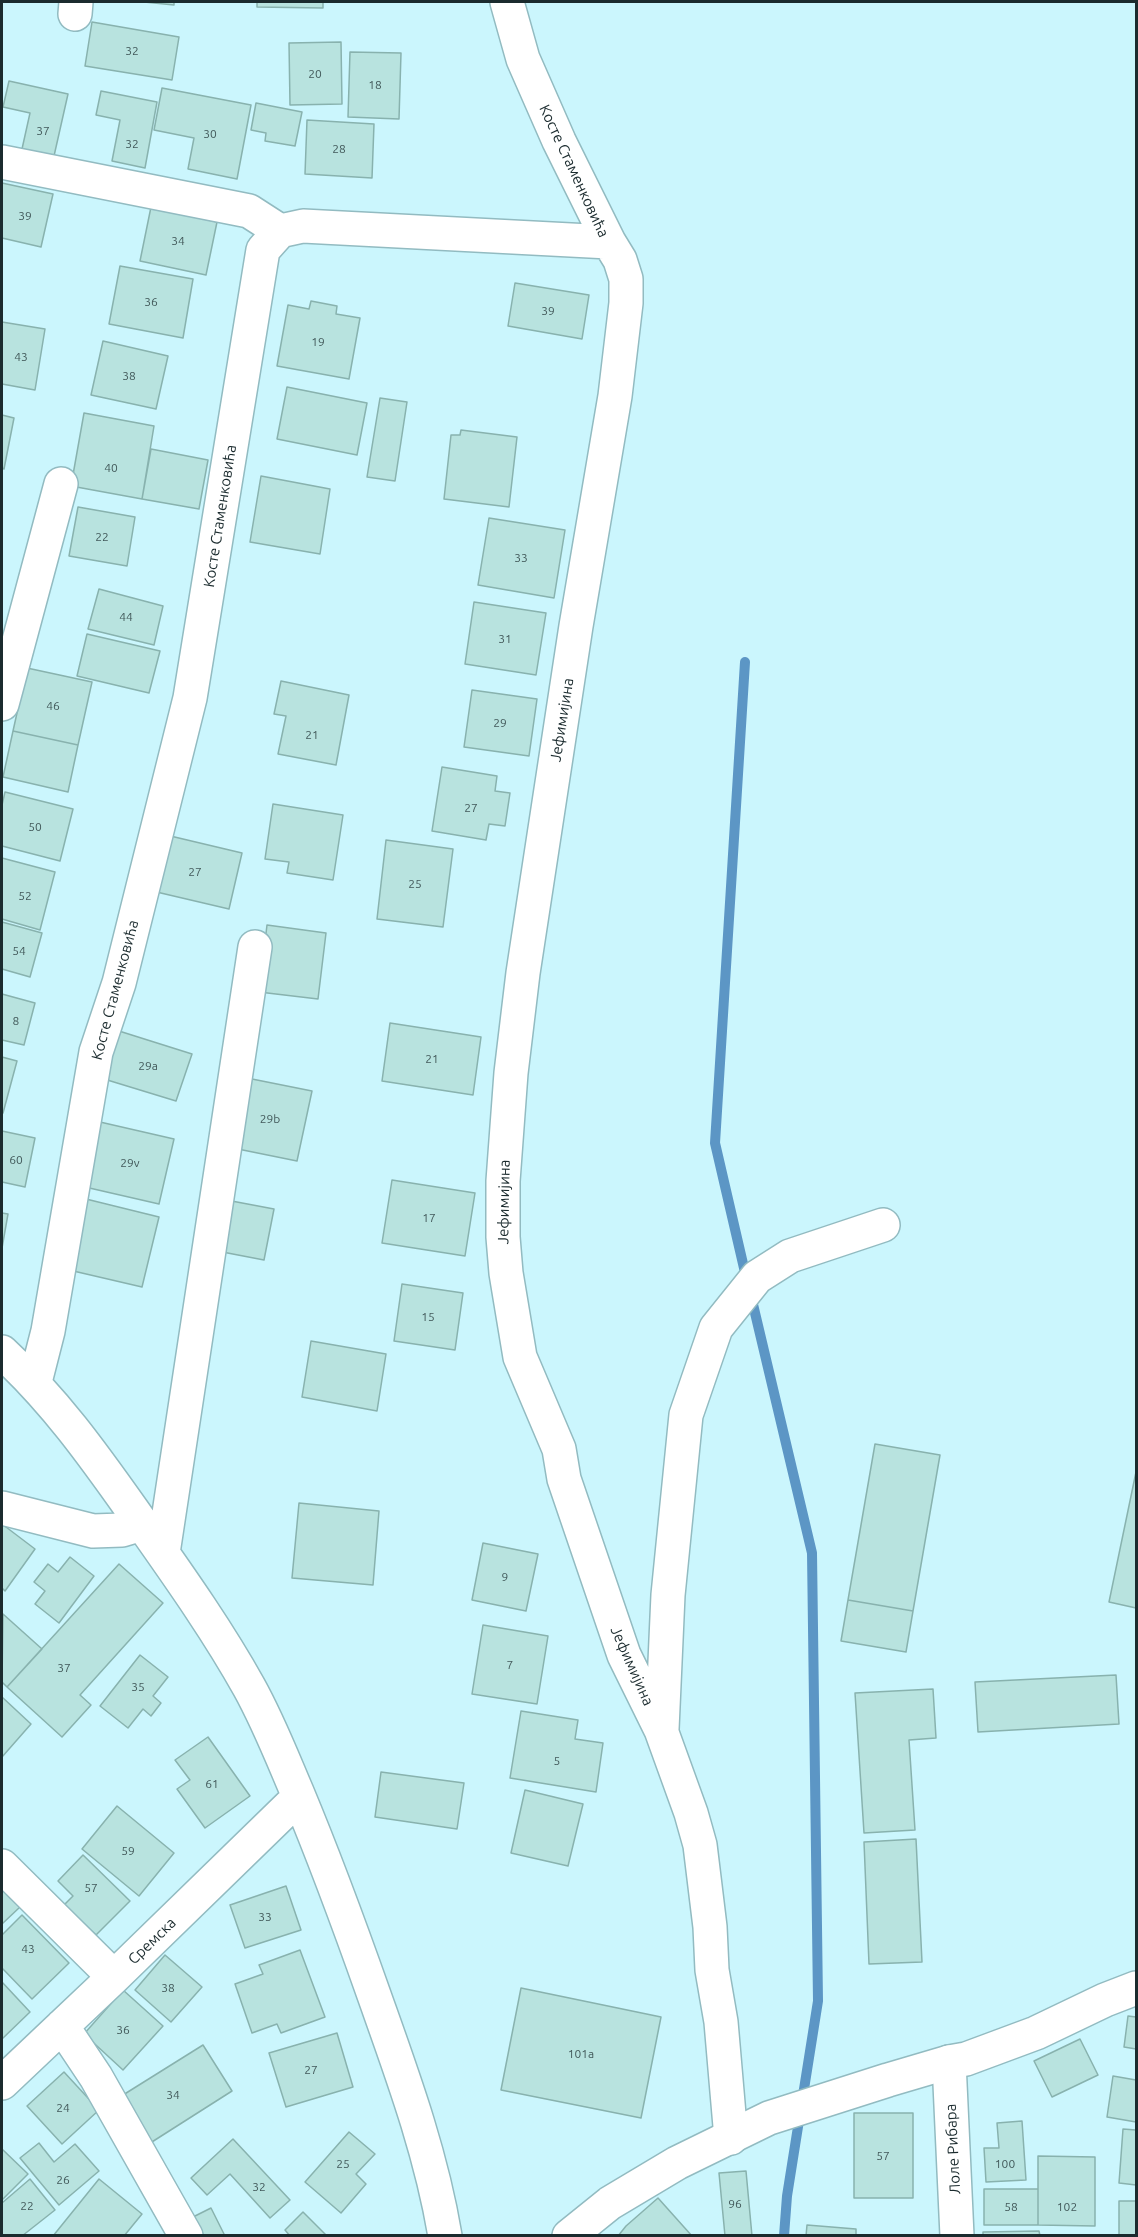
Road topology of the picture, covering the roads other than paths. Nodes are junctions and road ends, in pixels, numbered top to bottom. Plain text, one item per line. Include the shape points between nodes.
1 (507, 2) edge
2 (2, 162) edge
3 (280, 231) junction
4 (609, 242) junction
5 (61, 484) dead end
6 (2, 704) edge
7 (255, 947) dead end
8 (883, 1225) dead end
9 (2, 1352) edge
10 (35, 1382) junction
11 (2, 1508) edge
12 (142, 1524) junction
13 (163, 1553) junction
14 (662, 1730) junction
15 (299, 1797) junction
16 (2, 1866) edge
17 (114, 1977) junction
18 (1137, 1988) edge
19 (62, 2026) junction
20 (949, 2062) junction
21 (2, 2083) edge
22 (731, 2138) junction
23 (186, 2235) edge
24 (445, 2235) edge
25 (569, 2235) edge
26 (957, 2235) edge

1 - 4 street, Косте Стаменковића via 523,59
2 - 3 street via 249,211
3 - 4 street, Косте Стаменковића via 303,226
3 - 10 street, Косте Стаменковића via 263,250 190,698 119,983 96,1052 48,1331
4 - 14 street, Јефимијина via 626,279 622,338 524,973 507,1119 503,1237 510,1310 520,1357 559,1449 564,1479 624,1655
5 - 6 street
7 - 13 street
8 - 14 street via 790,1256 757,1276 716,1328 686,1415 668,1595
9 - 10 street
10 - 12 street
11 - 12 street via 93,1531 122,1530
12 - 13 street
13 - 15 street via 248,1686
14 - 22 street, Јефимијина via 700,1845
15 - 17 street, Сремска
15 - 24 street via 412,2104 432,2167
16 - 17 street
17 - 19 street, Сремска
18 - 20 street via 999,2048
19 - 21 street, Сремска
19 - 23 street via 102,2086
20 - 22 street via 769,2118
20 - 26 street, Лоле Рибара
22 - 25 street via 645,2181

